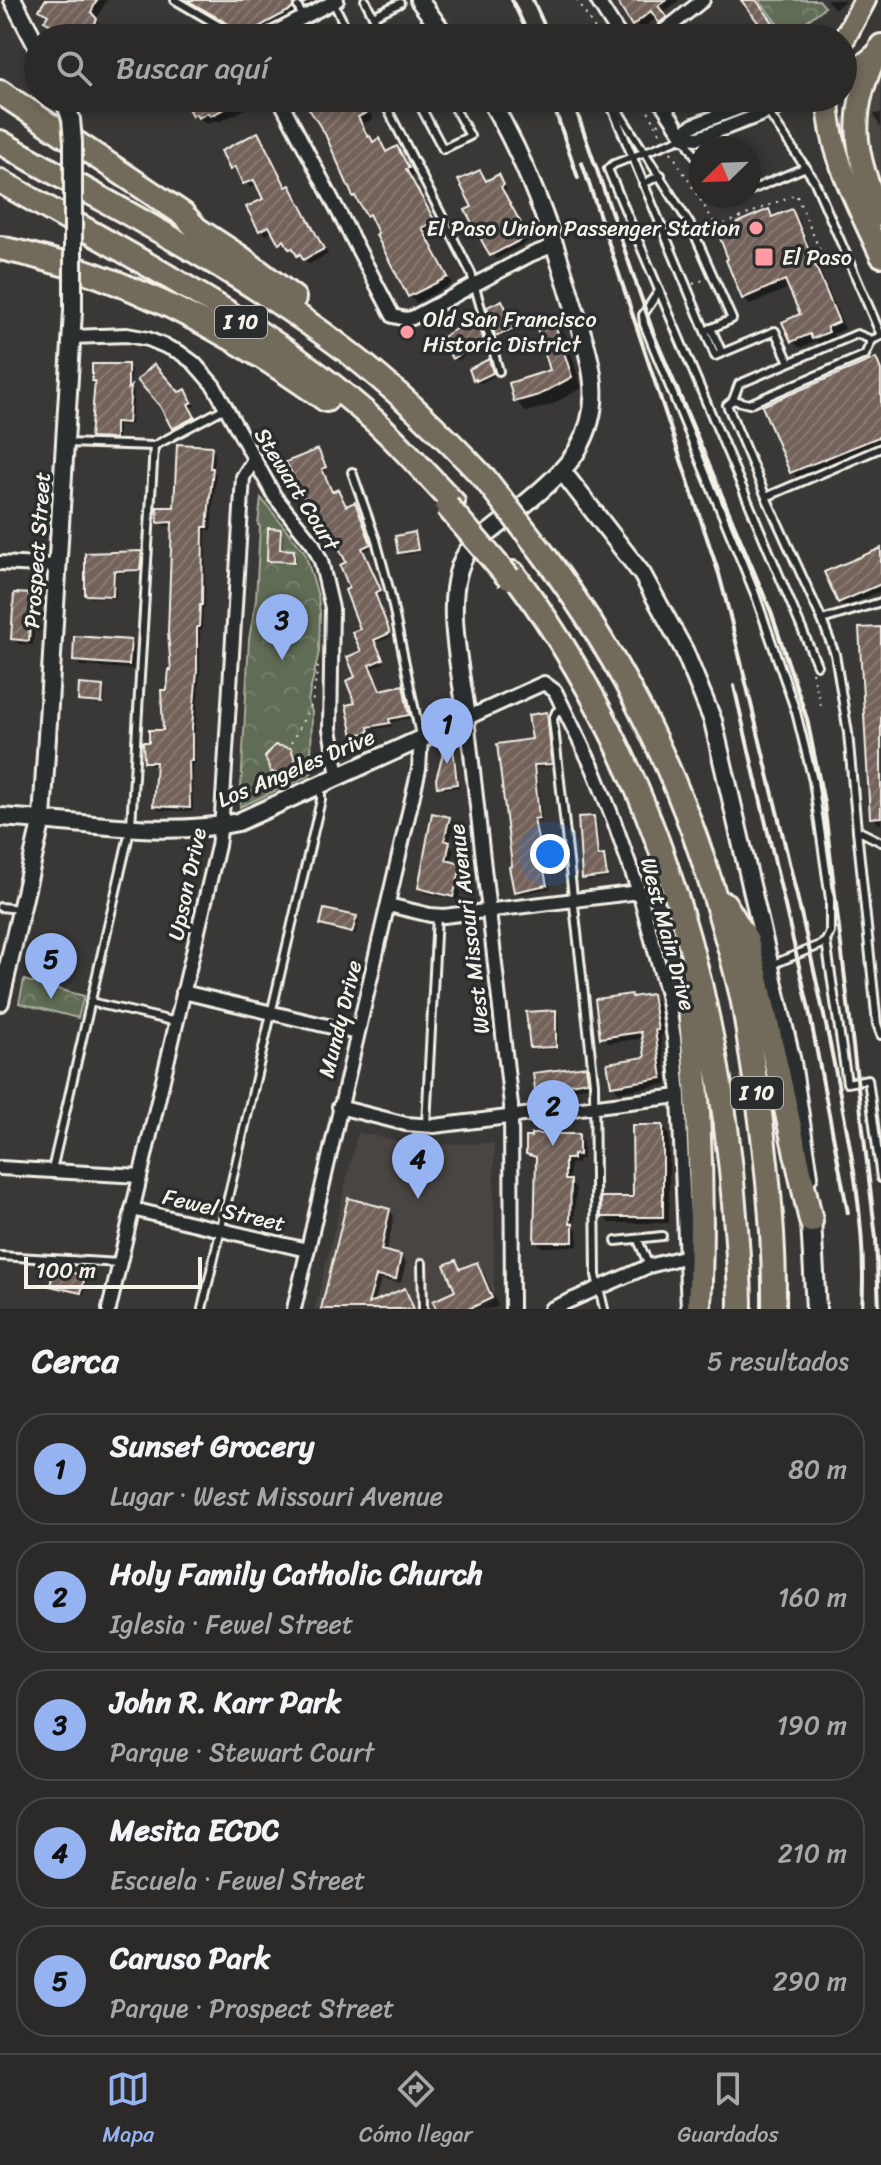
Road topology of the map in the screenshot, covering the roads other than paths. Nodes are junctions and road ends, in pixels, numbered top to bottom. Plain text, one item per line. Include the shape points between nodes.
1 (13, 0) edge
2 (175, 0) edge
3 (365, 0) edge
4 (419, 0) edge
5 (597, 0) edge
6 (703, 0) edge
7 (865, 0) edge
8 (335, 1) edge
9 (400, 3) dead end
10 (373, 16) junction
11 (424, 21) junction
12 (26, 24) edge
13 (216, 24) edge
14 (283, 24) edge
15 (345, 24) edge
16 (377, 24) edge
17 (419, 24) edge
18 (428, 24) edge
19 (612, 24) edge
20 (673, 24) edge
21 (852, 24) edge
22 (879, 49) edge
23 (857, 69) edge
24 (0, 92) edge
25 (24, 108) edge
26 (30, 112) edge
27 (69, 112) edge
28 (287, 112) edge
29 (389, 112) edge
30 (423, 112) edge
31 (457, 112) edge
32 (496, 112) edge
33 (614, 112) edge
34 (618, 112) edge
35 (667, 112) edge
36 (728, 112) edge
37 (768, 112) joint
38 (829, 112) edge
39 (684, 137) junction
40 (0, 142) edge
41 (689, 146) edge
42 (645, 153) junction
43 (632, 157) junction
44 (806, 167) junction
45 (661, 175) junction
46 (0, 181) edge
47 (643, 184) junction
48 (761, 186) edge
49 (881, 216) edge
50 (555, 245) junction
51 (0, 248) edge
52 (881, 256) edge
53 (474, 284) junction
54 (659, 291) junction
55 (708, 329) junction
56 (881, 336) edge
57 (72, 337) junction
58 (872, 340) junction
59 (348, 352) junction
60 (789, 362) junction
61 (499, 371) dead end
62 (733, 400) junction
63 (225, 408) junction
64 (66, 443) junction
65 (154, 446) junction
66 (881, 448) edge
67 (253, 461) junction
68 (562, 471) junction
69 (352, 472) dead end
70 (766, 497) junction
71 (450, 504) junction
72 (0, 563) edge
73 (58, 566) junction
74 (881, 602) edge
75 (822, 620) junction
76 (817, 665) dead end
77 (548, 684) joint
78 (563, 707) junction
79 (467, 718) junction
80 (421, 738) junction
81 (338, 776) junction
82 (321, 783) junction
83 (0, 817) edge
84 (42, 819) junction
85 (131, 826) junction
86 (221, 826) junction
87 (857, 830) junction
88 (881, 842) edge
89 (711, 882) junction
90 (639, 892) junction
91 (676, 895) junction
92 (575, 900) junction
93 (388, 905) junction
94 (0, 907) edge
95 (22, 909) junction
96 (489, 909) junction
97 (437, 916) junction
98 (826, 941) junction
99 (771, 965) junction
100 (183, 992) junction
101 (1, 996) edge
102 (90, 1002) junction
103 (271, 1013) junction
104 (177, 1022) junction
105 (357, 1033) junction
106 (881, 1035) edge
107 (679, 1096) junction
108 (339, 1107) junction
109 (596, 1107) junction
110 (512, 1118) junction
111 (425, 1126) junction
112 (0, 1168) edge
113 (52, 1170) junction
114 (140, 1176) junction
115 (881, 1178) edge
116 (132, 1209) junction
117 (811, 1221) junction
118 (220, 1230) junction
119 (662, 1236) dead end
120 (638, 1240) junction
121 (616, 1241) dead end
122 (307, 1250) junction
123 (0, 1256) edge
124 (687, 1256) junction
125 (120, 1263) junction
126 (422, 1263) dead end
127 (649, 1266) junction
128 (600, 1288) junction
129 (109, 1309) edge
130 (202, 1309) edge
131 (294, 1309) edge
132 (423, 1309) edge
133 (512, 1309) edge
134 (551, 1309) edge
135 (604, 1309) edge
136 (688, 1309) edge
137 (699, 1309) edge
138 (740, 1309) edge
139 (774, 1309) edge
140 (816, 1309) edge

1 - 12 street
2 - 13 lane
3 - 10 lane
4 - 11 street
5 - 19 street
6 - 20 street
7 - 21 main road
8 - 14 street via 300,12
8 - 15 lane
9 - 10 lane
10 - 16 lane
11 - 17 lane
11 - 18 street
22 - 23 main road
22 - 49 main road via 861,95 856,129 862,171
24 - 25 highway
26 - 59 highway via 240,257 325,323
27 - 57 street, Prospect Street, bridge
28 - 53 street via 393,316 412,318
29 - 53 lane
30 - 31 lane via 443,149 470,136
32 - 50 street via 532,181
33 - 43 lane
34 - 42 lane
35 - 39 street
36 - 39 street via 694,125
37 - 39 street via 699,138
37 - 44 lane
38 - 52 main road via 836,151
39 - 41 lane
39 - 42 lane
40 - 59 highway, I 10 via 249,284
42 - 43 lane
42 - 45 lane
43 - 47 lane
43 - 54 lane via 608,169
44 - 48 lane
44 - 56 lane
45 - 47 lane
45 - 55 lane via 691,226 732,319
46 - 71 highway, I 10 via 298,360 377,423
47 - 55 lane
50 - 53 street
50 - 68 street via 593,385 587,430
51 - 71 highway via 122,285 268,360 361,426
53 - 61 lane
54 - 76 lane
54 - 98 lane via 643,315 644,324 755,594 796,712 813,781 830,899
55 - 60 lane via 715,356 775,331
56 - 58 lane
57 - 63 street, Stewart Court via 127,335 163,344 200,370
57 - 64 street, Prospect Street
58 - 60 lane via 857,334
58 - 62 lane via 865,355 749,404
59 - 89 highway, I 10, bridge via 486,480 589,619 661,749
60 - 62 lane via 739,384
62 - 70 lane via 727,405
63 - 65 lane
63 - 67 street, Stewart Court
64 - 65 lane
64 - 73 street, Prospect Street
65 - 85 lane
66 - 70 lane
67 - 81 street, Stewart Court via 313,544 330,591 330,729
67 - 86 street, Upson Drive via 243,477
68 - 79 street, West Missouri Avenue via 470,548 459,565 453,602
68 - 99 street via 642,574 699,686 720,746
69 - 80 lane via 390,592
70 - 75 lane
71 - 91 highway, I 10 via 562,644 598,706 652,823
72 - 73 street
73 - 84 street, Prospect Street
74 - 75 lane
75 - 87 lane via 837,667 848,733
77 - 78 street, West Main Drive
77 - 79 street, Los Angeles Drive
78 - 90 street, West Main Drive via 593,768
78 - 92 lane via 553,719
79 - 80 street, Los Angeles Drive
79 - 96 street, West Missouri Avenue
80 - 81 street, Los Angeles Drive
80 - 93 street, Mundy Drive via 419,769
81 - 82 street, Los Angeles Drive
82 - 86 street, Los Angeles Drive
82 - 103 lane
83 - 84 street, Los Angeles Drive
84 - 85 street, Los Angeles Drive
84 - 95 street, Prospect Street
85 - 86 street, Los Angeles Drive
85 - 102 lane
86 - 100 street, Upson Drive
87 - 88 lane
87 - 106 lane
89 - 117 highway via 747,940
89 - 139 highway, I 10 via 745,1012 768,1187
90 - 92 street
90 - 107 street, West Main Drive via 667,995
91 - 137 highway via 697,1103
91 - 138 highway, I 10 via 700,977 721,1088
92 - 96 street
92 - 109 lane
93 - 97 street
93 - 105 street, Mundy Drive
94 - 95 lane
95 - 101 street, Prospect Street
96 - 97 street
96 - 110 street, West Missouri Avenue
97 - 111 lane
98 - 99 lane
98 - 115 lane via 847,1083 868,1079
99 - 117 street via 808,1153
100 - 103 street
100 - 104 street, Upson Drive
102 - 104 lane
102 - 113 lane
103 - 105 street
103 - 118 lane
104 - 114 street, Upson Drive
105 - 108 street, Mundy Drive
107 - 109 street
107 - 124 street, West Main Drive
108 - 111 street
108 - 122 street, Mundy Drive
109 - 110 street
109 - 128 lane
110 - 111 street
110 - 133 street, West Missouri Avenue
112 - 113 street, Fewel Street
113 - 114 street, Fewel Street
114 - 116 street, Upson Drive
116 - 118 street, Fewel Street
116 - 125 street, Upson Drive
117 - 140 main road
118 - 122 street, Fewel Street
118 - 130 lane
119 - 120 lane
120 - 121 lane
120 - 127 lane
122 - 131 street, Mundy Drive
123 - 125 lane
124 - 127 street
124 - 136 street, West Main Drive
125 - 129 street, Upson Drive
126 - 132 lane
127 - 128 street
128 - 134 street
128 - 135 lane

